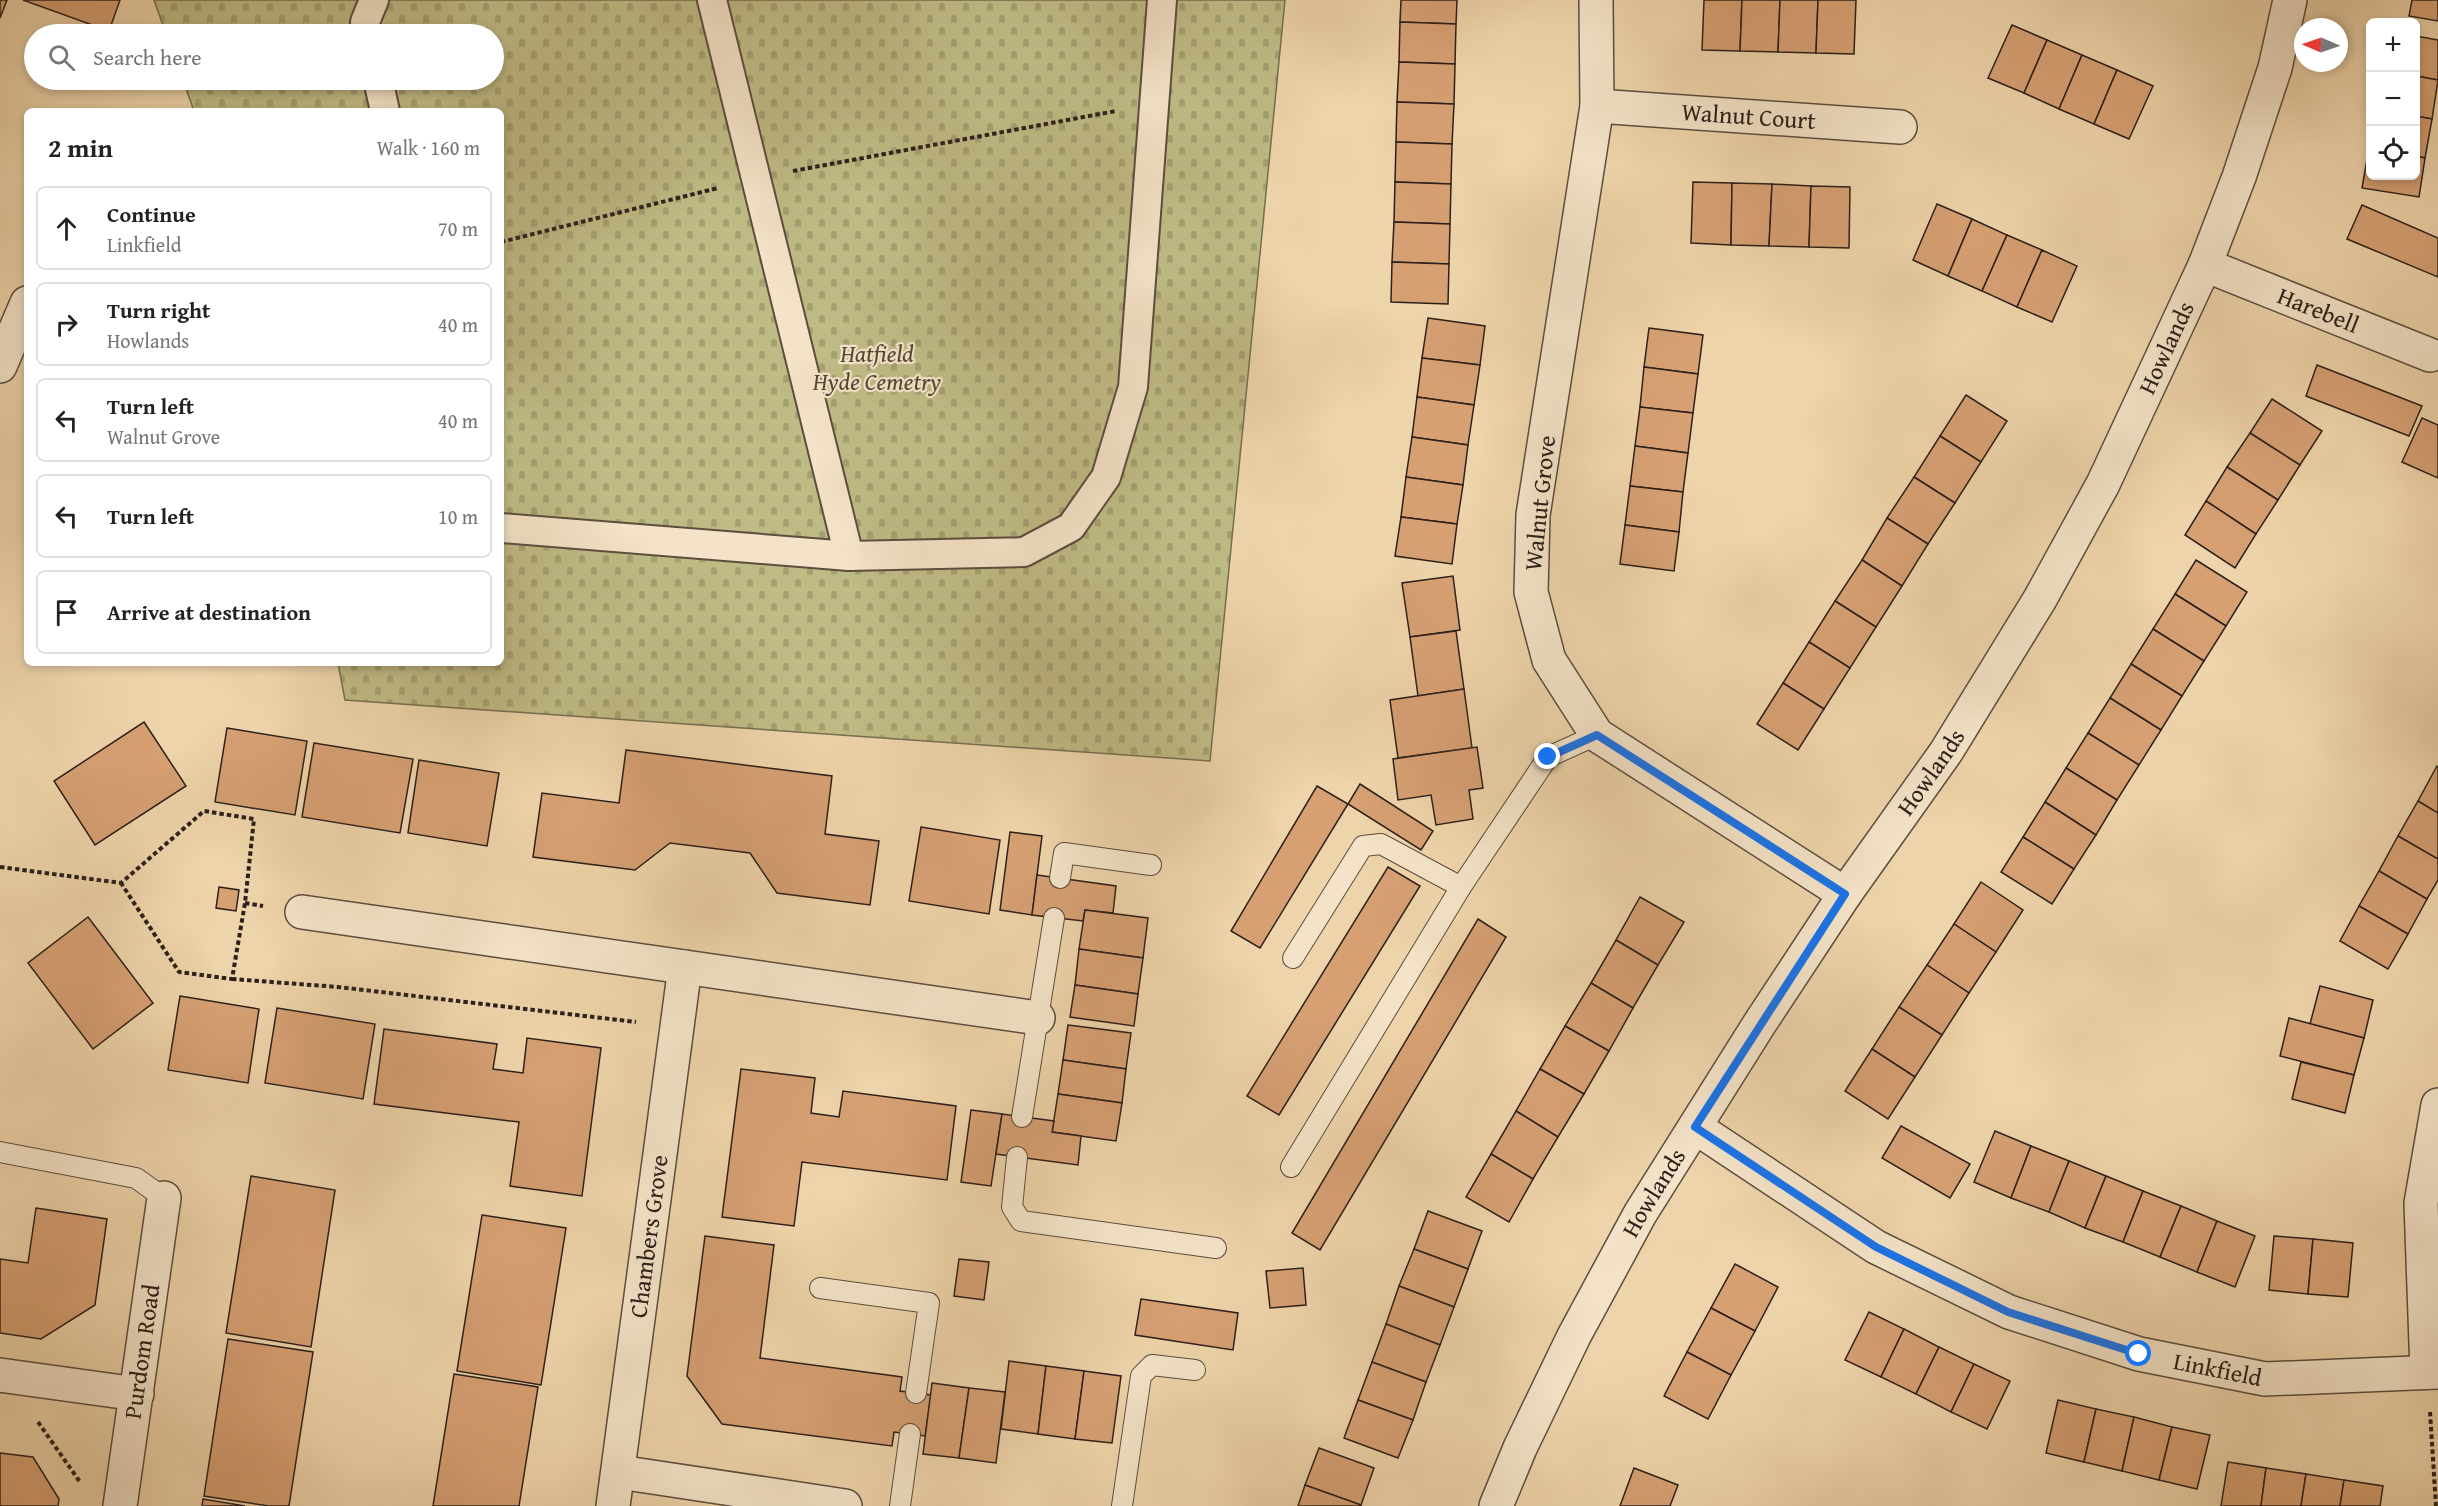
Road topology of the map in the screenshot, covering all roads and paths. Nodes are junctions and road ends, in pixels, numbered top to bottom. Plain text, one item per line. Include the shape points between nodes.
1 (374, 0) edge
2 (712, 0) edge
3 (1162, 0) edge
4 (1596, 0) edge
5 (2290, 0) edge
6 (364, 24) edge
7 (380, 90) edge
8 (1155, 104) junction
9 (1597, 106) junction
10 (384, 108) edge
11 (1900, 127) dead end
12 (756, 178) junction
13 (504, 241) edge
14 (2205, 265) junction
15 (24, 310) edge
16 (2430, 355) dead end
17 (0, 366) edge
18 (504, 528) edge
19 (849, 556) junction
20 (1597, 735) junction
21 (1151, 865) dead end
22 (0, 867) edge
23 (1060, 878) dead end
24 (121, 883) junction
25 (1461, 886) junction
26 (1845, 894) junction
27 (302, 912) dead end
28 (1054, 918) dead end
29 (1293, 958) dead end
30 (686, 967) junction
31 (232, 979) junction
32 (1038, 1018) junction
33 (645, 1023) dead end
34 (2438, 1105) edge
35 (1022, 1117) dead end
36 (1695, 1127) junction
37 (0, 1152) edge
38 (1017, 1156) dead end
39 (1291, 1167) dead end
40 (164, 1198) joint
41 (1216, 1248) dead end
42 (820, 1288) dead end
43 (1195, 1370) dead end
44 (2433, 1372) edge
45 (0, 1376) edge
46 (916, 1393) dead end
47 (136, 1394) junction
48 (28, 1420) dead end
49 (910, 1434) dead end
50 (619, 1472) junction
51 (84, 1487) dead end
52 (120, 1506) edge
53 (613, 1506) edge
54 (846, 1506) edge
55 (900, 1506) edge
56 (1122, 1506) edge
57 (1496, 1506) edge
58 (2436, 1506) edge

1 - 6 street
2 - 12 street
3 - 8 street
4 - 9 street, Walnut Grove
5 - 14 street, Howlands via 2275,68
7 - 10 street
8 - 12 path
8 - 19 street via 1133,387 1106,477 1071,527 1024,552
9 - 11 street, Walnut Court
9 - 20 street, Walnut Grove via 1533,515 1532,592 1549,660
12 - 13 path
12 - 19 street
14 - 16 street, Harebell
14 - 26 street, Howlands via 2103,484 2040,599 1946,752
15 - 17 street
18 - 19 street
20 - 25 lane via 1548,757
20 - 26 street, Walnut Grove
21 - 23 lane via 1064,853
22 - 24 path
24 - 31 path via 179,972
24 - 31 path via 204,811 254,819
25 - 29 lane via 1381,844 1363,846
25 - 39 lane
26 - 36 street, Howlands
27 - 30 street
28 - 32 lane
30 - 32 street
30 - 50 street, Chambers Grove
31 - 33 path via 338,987
32 - 35 lane
34 - 44 street via 2421,1203
36 - 44 street, Linkfield via 1876,1247 2008,1312 2139,1354 2265,1379
36 - 57 street, Howlands via 1640,1214 1574,1336
37 - 40 lane via 136,1178
38 - 41 lane via 1012,1207 1021,1221
40 - 47 street, Purdom Road
42 - 46 lane via 929,1303
43 - 56 lane via 1152,1365 1141,1376
44 - 58 path
45 - 47 street
47 - 52 street, Purdom Road
48 - 51 path via 37,1421
49 - 55 lane
50 - 53 street, Chambers Grove
50 - 54 street

